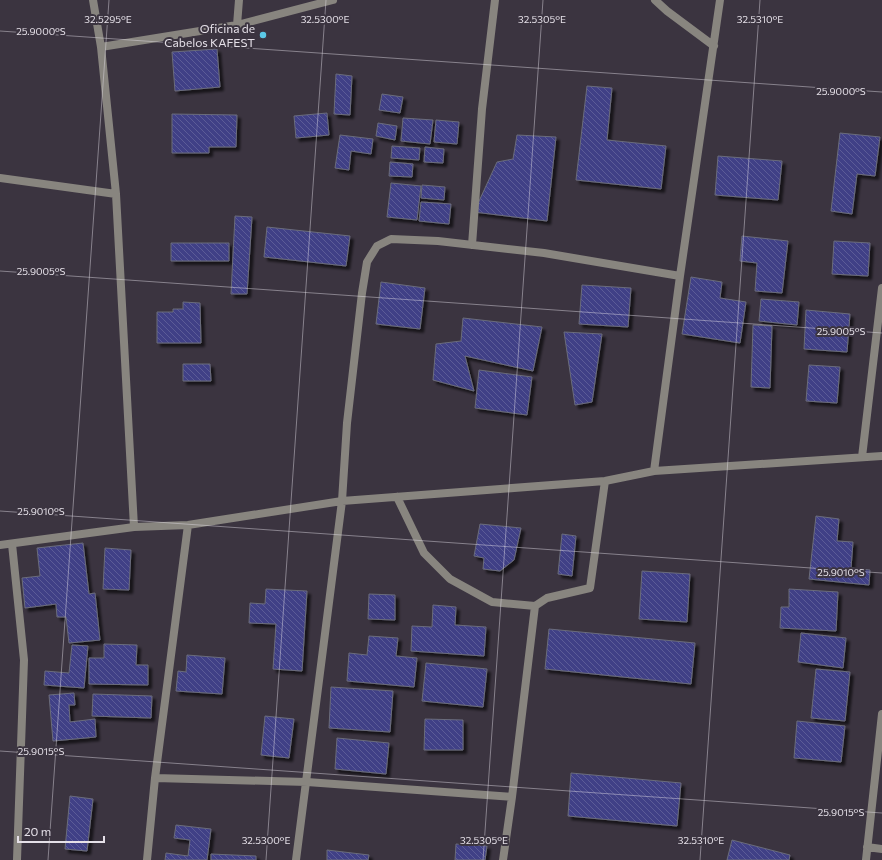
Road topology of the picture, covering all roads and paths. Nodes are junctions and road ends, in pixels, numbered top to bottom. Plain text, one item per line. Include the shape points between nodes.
1 (93, 0) edge
2 (239, 0) edge
3 (333, 0) edge
4 (495, 0) edge
5 (656, 0) edge
6 (720, 0) edge
7 (237, 25) junction
8 (714, 46) junction
9 (101, 48) junction
10 (0, 178) edge
11 (116, 194) junction
12 (472, 245) junction
13 (680, 276) junction
14 (882, 288) edge
15 (882, 456) edge
16 (862, 457) junction
17 (654, 471) junction
18 (604, 481) junction
19 (398, 497) junction
20 (342, 501) junction
21 (188, 525) junction
22 (134, 527) junction
23 (12, 544) junction
24 (0, 545) edge
25 (535, 606) junction
26 (882, 714) edge
27 (155, 778) junction
28 (307, 782) junction
29 (512, 797) junction
30 (867, 847) junction
31 (882, 849) edge
32 (17, 860) edge
33 (147, 860) edge
34 (296, 860) edge
35 (503, 860) edge
36 (866, 860) edge

1 - 9 street
2 - 7 street
3 - 7 street
4 - 12 street via 482,109
5 - 8 street
6 - 8 street
7 - 9 street
8 - 13 street
9 - 11 street
10 - 11 street
11 - 22 street
12 - 13 street via 544,253
12 - 20 street via 391,239 377,246 367,262 347,423
13 - 17 street
14 - 16 street
15 - 16 street
16 - 17 street
17 - 18 street
18 - 19 street
18 - 25 street via 590,588 547,598
19 - 20 street
19 - 25 street via 424,553 450,579 492,602
20 - 21 street
20 - 28 street
21 - 22 street
21 - 27 street
22 - 23 street
23 - 24 street
23 - 32 street via 24,660
25 - 29 street
26 - 30 street
27 - 28 street
27 - 33 street
28 - 29 street
28 - 34 street
29 - 35 street
30 - 31 street
30 - 36 street

